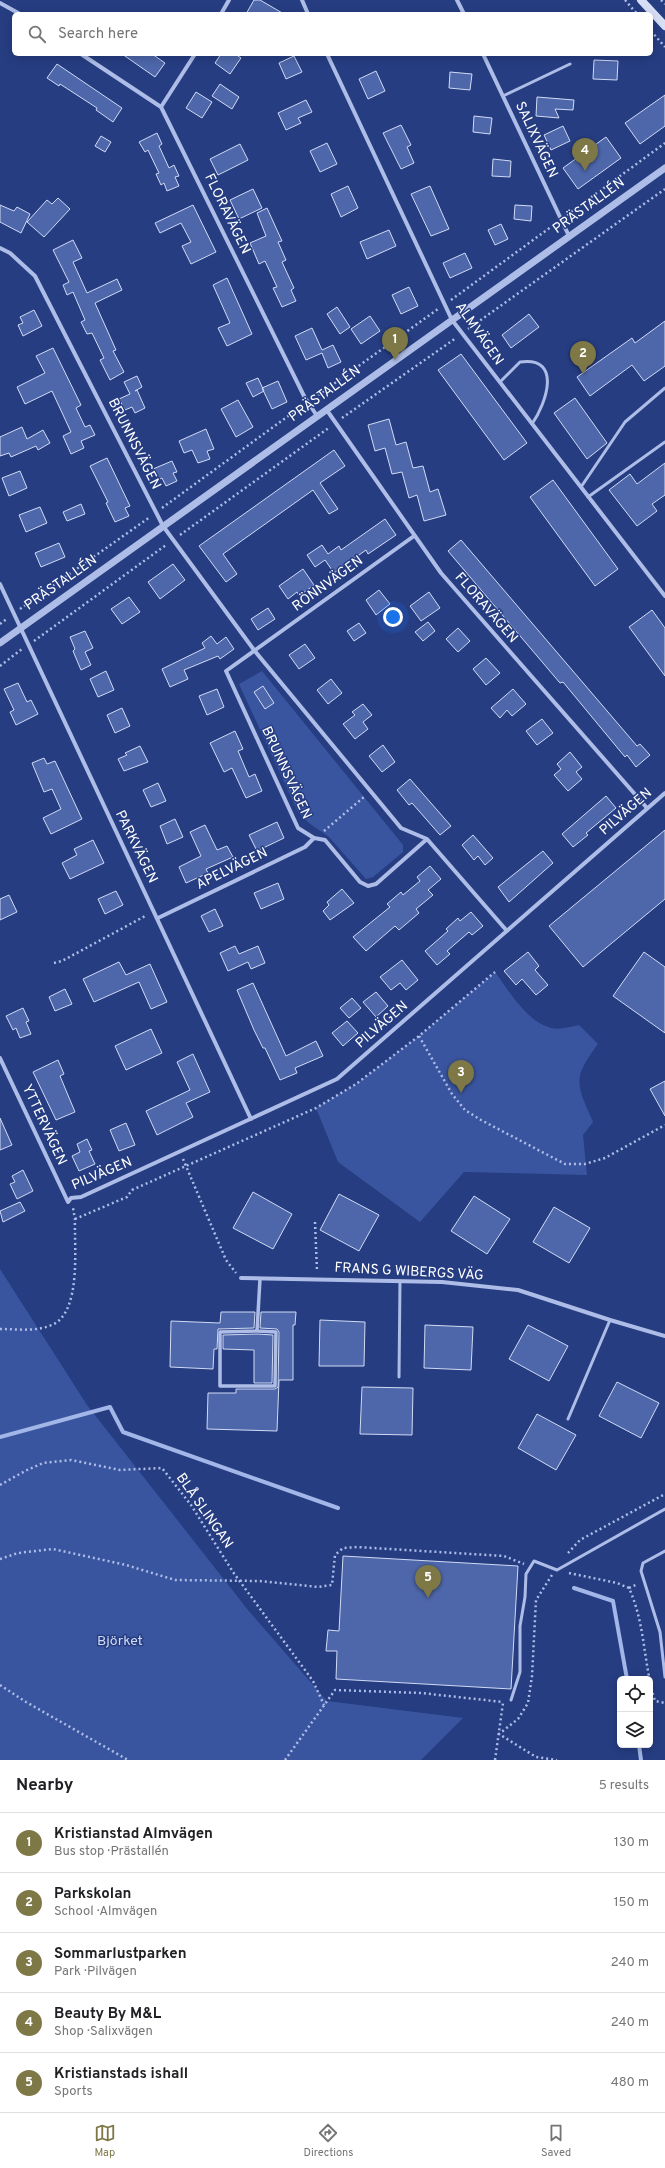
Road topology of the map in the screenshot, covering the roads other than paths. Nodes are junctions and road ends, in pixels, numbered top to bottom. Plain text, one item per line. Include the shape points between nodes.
1 (229, 0) edge
2 (302, 0) edge
3 (457, 0) edge
4 (641, 0) edge
5 (0, 3) edge
6 (16, 12) edge
7 (221, 12) edge
8 (307, 12) edge
9 (463, 12) edge
10 (652, 12) edge
11 (653, 13) edge
12 (665, 26) edge
13 (84, 56) edge
14 (194, 56) edge
15 (328, 56) edge
16 (484, 56) edge
17 (570, 64) dead end
18 (503, 96) junction
19 (161, 107) junction
20 (665, 168) edge
21 (569, 236) junction
22 (0, 248) edge
23 (452, 320) junction
24 (500, 382) junction
25 (665, 388) edge
26 (326, 409) junction
27 (318, 416) junction
28 (532, 424) junction
29 (665, 442) edge
30 (581, 487) junction
31 (588, 496) junction
32 (163, 526) junction
33 (414, 536) junction
34 (0, 584) edge
35 (665, 596) edge
36 (20, 628) junction
37 (0, 642) edge
38 (254, 650) junction
39 (665, 793) edge
40 (647, 808) junction
41 (314, 838) junction
42 (427, 840) junction
43 (158, 918) junction
44 (507, 931) junction
45 (0, 1058) edge
46 (251, 1119) junction
47 (70, 1200) joint
48 (241, 1278) road end
49 (260, 1278) junction
50 (400, 1281) junction
51 (610, 1320) junction
52 (257, 1331) junction
53 (665, 1336) edge
54 (399, 1378) dead end
55 (568, 1419) dead end
56 (665, 1509) edge
57 (665, 1551) edge
58 (665, 1677) edge
59 (511, 1700) road end

1 - 7 street
2 - 8 street
3 - 9 street
4 - 10 main road
5 - 6 street
11 - 12 main road
13 - 19 street, FLORAVÄGEN
14 - 19 street
15 - 23 street, ALMVÄGEN
16 - 18 street, SALIXVÄGEN
17 - 18 lane
18 - 21 street, SALIXVÄGEN
19 - 27 street, FLORAVÄGEN via 308,402
20 - 21 street, PRÄSTALLÉN
21 - 23 street, PRÄSTALLÉN
22 - 32 street, BRUNNSVÄGEN via 10,253 36,276
23 - 24 street, ALMVÄGEN
23 - 26 street, PRÄSTALLÉN
24 - 28 street, ALMVÄGEN
24 - 28 lane via 520,362 536,363 543,367 547,373 548,384 538,415
25 - 30 lane via 625,422
26 - 27 street, PRÄSTALLÉN
26 - 33 street, FLORAVÄGEN
27 - 32 street, PRÄSTALLÉN
28 - 30 street, ALMVÄGEN
29 - 31 lane
30 - 31 street, ALMVÄGEN
31 - 35 street, ALMVÄGEN
32 - 36 street, PRÄSTALLÉN
32 - 38 street, BRUNNSVÄGEN
33 - 38 street, RÖNNVÄGEN
33 - 40 street, FLORAVÄGEN via 441,573
34 - 36 street, PARKVÄGEN
36 - 37 street, PRÄSTALLÉN
36 - 43 street, PARKVÄGEN
38 - 41 street, BRUNNSVÄGEN via 226,671 298,828
38 - 42 street, BRUNNSVÄGEN via 401,828
39 - 40 street, PILVÄGEN
40 - 44 street, PILVÄGEN
41 - 42 street, BRUNNSVÄGEN via 325,840 360,882 368,886 376,884
41 - 43 street, APELVÄGEN via 305,847
42 - 44 street, BRUNNSVÄGEN
43 - 46 street, PARKVÄGEN
44 - 46 street, PILVÄGEN via 337,1080
45 - 47 street, YTTERVÄGEN
46 - 47 street, PILVÄGEN
48 - 49 street, FRANS G WIBERGS VÄG
49 - 50 street, FRANS G WIBERGS VÄG
49 - 52 street
50 - 51 street, FRANS G WIBERGS VÄG via 442,1282 518,1290
50 - 54 lane
51 - 53 street, FRANS G WIBERGS VÄG
51 - 55 lane
52 - 52 street via 276,1332 275,1386 220,1386 220,1332
56 - 59 lane via 557,1570 534,1561 526,1574 520,1626 520,1672
57 - 58 lane via 644,1562 641,1571 660,1632

